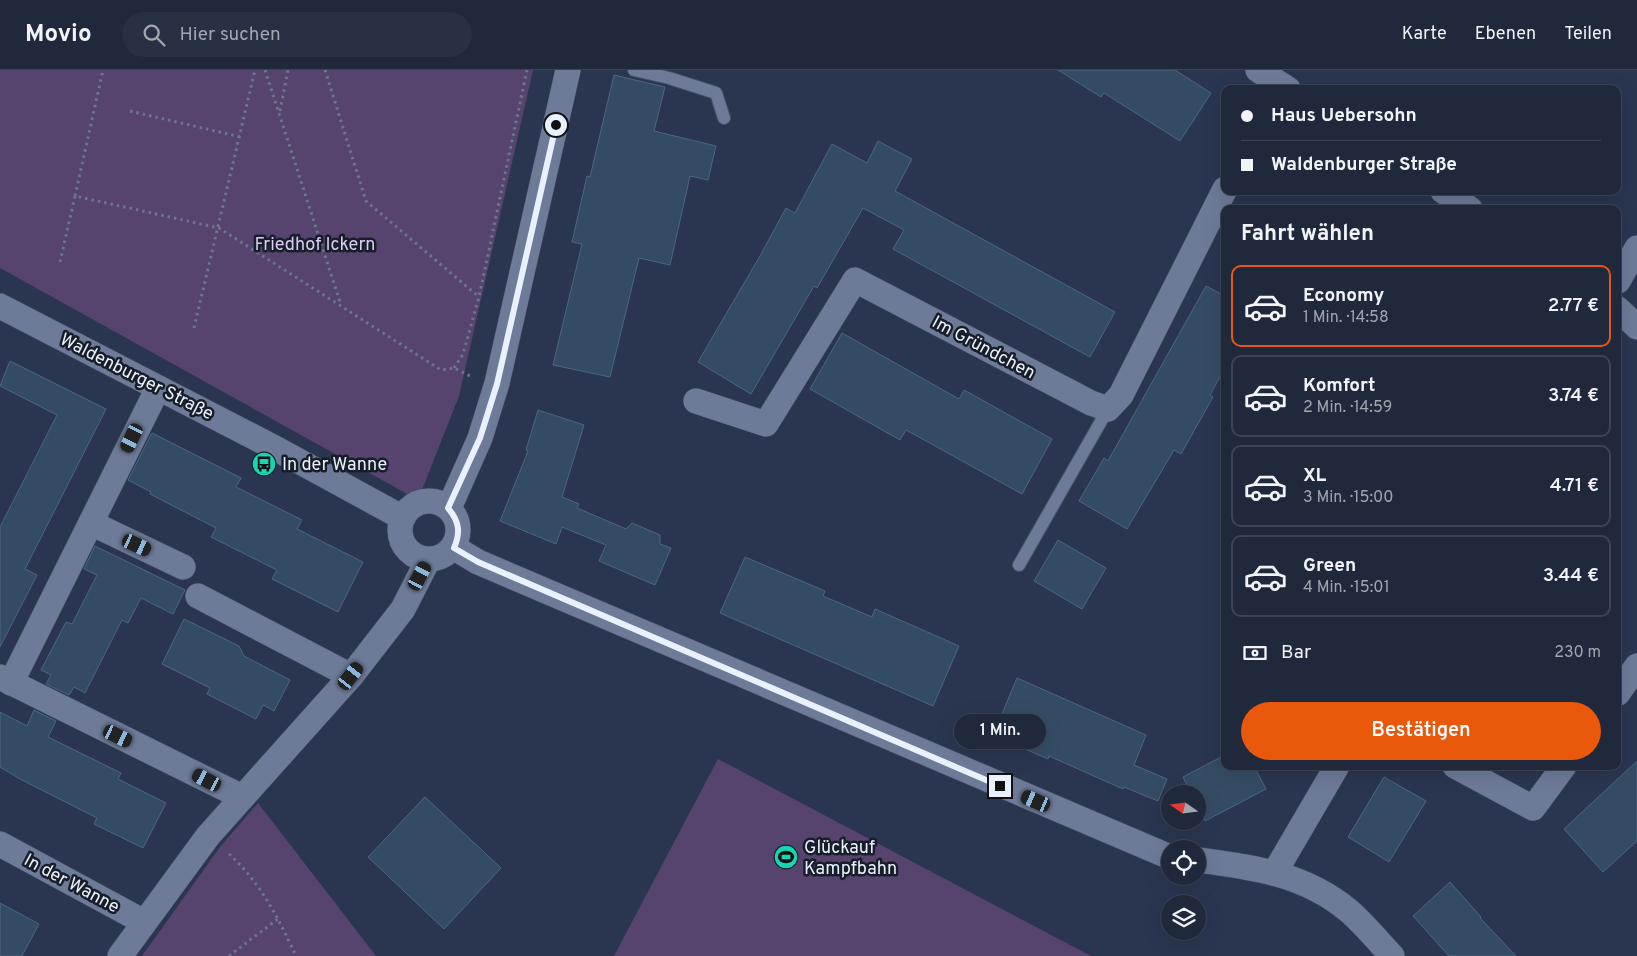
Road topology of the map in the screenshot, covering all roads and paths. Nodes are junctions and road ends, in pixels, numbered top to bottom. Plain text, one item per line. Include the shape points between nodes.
1 (103, 70) edge
2 (255, 70) edge
3 (265, 70) edge
4 (288, 70) edge
5 (325, 70) edge
6 (527, 70) edge
7 (568, 70) edge
8 (634, 70) edge
9 (1258, 70) edge
10 (1284, 83) edge
11 (130, 111) dead end
12 (279, 113) junction
13 (724, 118) dead end
14 (241, 137) junction
15 (1222, 195) edge
16 (1449, 195) edge
17 (75, 196) junction
18 (1464, 205) edge
19 (218, 228) junction
20 (1637, 248) edge
21 (60, 262) dead end
22 (1621, 276) edge
23 (479, 297) junction
24 (342, 305) junction
25 (0, 306) edge
26 (1621, 312) edge
27 (1637, 327) edge
28 (194, 328) dead end
29 (454, 368) junction
30 (497, 384) junction
31 (158, 388) junction
32 (696, 401) dead end
33 (1108, 409) junction
34 (448, 508) junction
35 (403, 518) junction
36 (91, 523) junction
37 (454, 548) junction
38 (428, 560) junction
39 (1019, 565) dead end
40 (183, 568) dead end
41 (198, 596) dead end
42 (1637, 666) edge
43 (351, 676) junction
44 (6, 680) edge
45 (1621, 689) edge
46 (1335, 770) edge
47 (1462, 770) edge
48 (1561, 770) edge
49 (242, 797) junction
50 (208, 836) junction
51 (0, 844) edge
52 (1161, 853) edge
53 (1206, 861) edge
54 (1275, 872) junction
55 (279, 918) junction
56 (144, 922) junction
57 (120, 956) edge
58 (229, 956) edge
59 (296, 956) edge
60 (1392, 956) edge

1 - 17 path
2 - 14 path
3 - 12 path
4 - 12 path
5 - 23 path via 366,201
6 - 23 path
7 - 30 street
8 - 13 lane via 716,93
9 - 10 street
11 - 14 path
12 - 24 path
14 - 19 path
15 - 33 street via 1121,395
16 - 18 street
17 - 19 path
17 - 21 path
19 - 24 path
19 - 28 path
20 - 22 street
23 - 29 path via 463,354
24 - 29 path via 441,370
25 - 31 street, Waldenburger Straße
26 - 27 street
29 - 30 path
30 - 34 street via 480,438
31 - 35 street, Waldenburger Straße
31 - 36 street
32 - 33 street, Im Gründchen via 766,424 855,280
33 - 39 lane
34 - 35 street via 432,501 423,502 414,505
34 - 37 street via 458,522
35 - 38 street via 400,526 402,542 413,555
36 - 40 street
36 - 44 street
37 - 38 street via 442,557
37 - 52 street via 478,562
38 - 43 street via 403,609
41 - 43 street
42 - 45 street
43 - 49 street
44 - 49 street
46 - 54 street
47 - 48 street via 1533,808
49 - 50 street
50 - 55 path via 244,868
50 - 56 street
51 - 56 street, In der Wanne
53 - 54 street
54 - 60 street via 1317,890 1349,911
55 - 58 path
55 - 59 path
56 - 57 street

